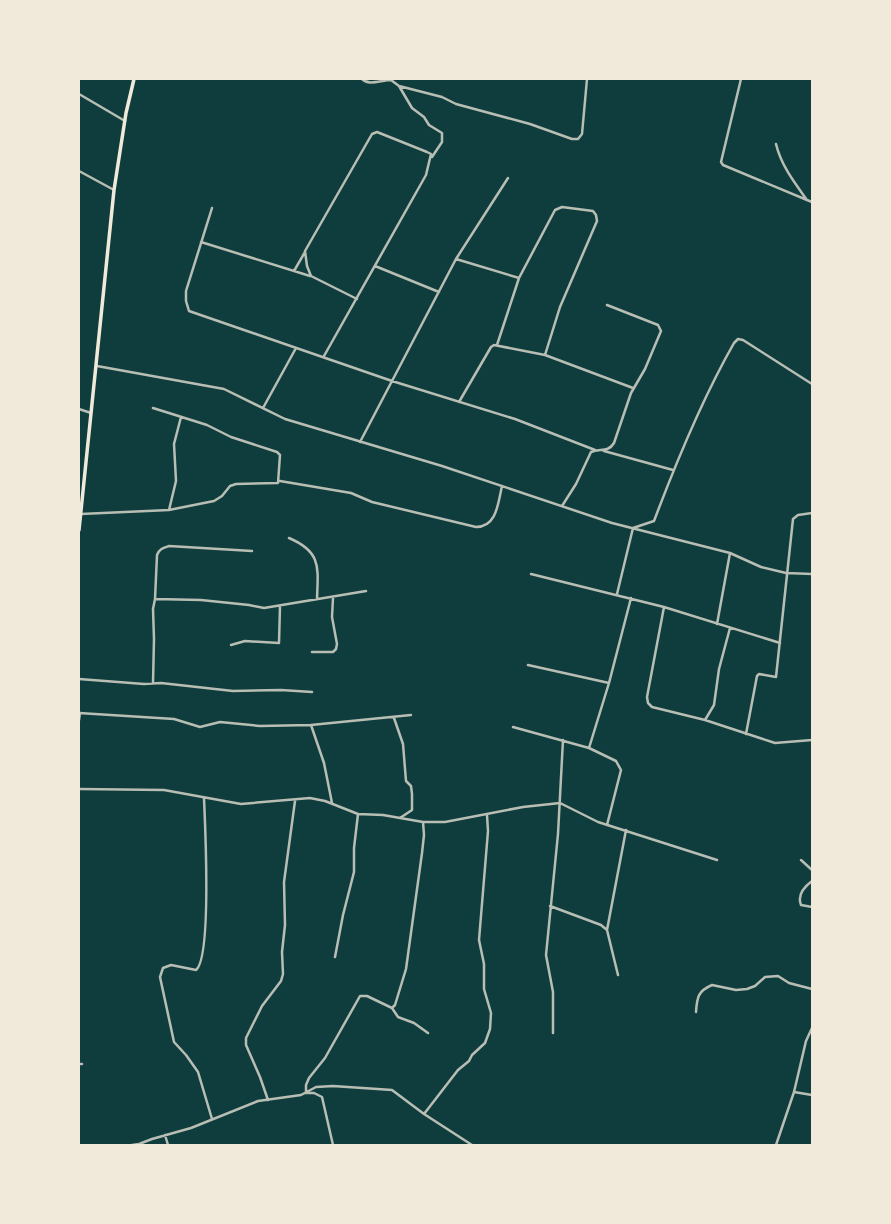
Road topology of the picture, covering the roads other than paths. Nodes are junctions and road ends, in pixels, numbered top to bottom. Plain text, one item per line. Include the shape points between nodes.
1 (134, 79) edge
2 (362, 79) edge
3 (587, 79) edge
4 (741, 79) edge
5 (399, 86) junction
6 (79, 94) edge
7 (126, 121) junction
8 (776, 144) dead end
9 (432, 157) junction
10 (79, 171) edge
11 (508, 178) dead end
12 (114, 190) junction
13 (807, 200) junction
14 (812, 202) edge
15 (212, 208) dead end
16 (201, 242) junction
17 (305, 251) junction
18 (456, 259) junction
19 (375, 266) junction
20 (294, 271) junction
21 (311, 276) junction
22 (519, 278) junction
23 (439, 292) junction
24 (357, 299) junction
25 (607, 305) dead end
26 (497, 345) junction
27 (296, 348) junction
28 (544, 355) junction
29 (324, 356) junction
30 (97, 366) junction
31 (392, 381) junction
32 (812, 384) edge
33 (633, 388) junction
34 (459, 402) junction
35 (153, 408) dead end
36 (263, 408) junction
37 (79, 409) edge
38 (91, 413) junction
39 (181, 418) junction
40 (360, 442) junction
41 (595, 450) junction
42 (604, 451) junction
43 (673, 470) junction
44 (280, 481) junction
45 (502, 486) junction
46 (562, 506) junction
47 (169, 510) junction
48 (812, 513) edge
49 (81, 514) junction
50 (633, 528) junction
51 (79, 530) edge
52 (289, 538) dead end
53 (252, 551) dead end
54 (730, 553) junction
55 (786, 573) junction
56 (531, 574) dead end
57 (812, 574) edge
58 (366, 591) dead end
59 (617, 594) junction
60 (333, 598) junction
61 (631, 598) junction
62 (155, 599) junction
63 (317, 599) junction
64 (280, 606) junction
65 (664, 607) junction
66 (717, 624) junction
67 (730, 628) junction
68 (780, 644) junction
69 (231, 645) dead end
70 (312, 652) dead end
71 (528, 665) dead end
72 (79, 679) edge
73 (153, 683) junction
74 (609, 683) junction
75 (312, 692) dead end
76 (80, 713) edge
77 (411, 715) dead end
78 (394, 718) junction
79 (79, 720) edge
80 (705, 720) junction
81 (311, 725) junction
82 (513, 726) dead end
83 (746, 734) junction
84 (563, 740) junction
85 (812, 740) edge
86 (589, 748) junction
87 (79, 789) edge
88 (204, 798) junction
89 (295, 801) junction
90 (332, 803) junction
91 (560, 803) junction
92 (358, 814) junction
93 (487, 815) junction
94 (399, 818) junction
95 (423, 822) junction
96 (607, 824) junction
97 (626, 830) junction
98 (717, 860) dead end
99 (801, 860) dead end
100 (812, 870) edge
101 (812, 881) edge
102 (550, 906) junction
103 (812, 906) edge
104 (607, 930) junction
105 (335, 957) dead end
106 (618, 975) dead end
107 (812, 989) edge
108 (392, 1008) junction
109 (696, 1012) dead end
110 (812, 1028) edge
111 (428, 1032) dead end
112 (553, 1033) dead end
113 (794, 1092) junction
114 (306, 1093) junction
115 (812, 1095) edge
116 (268, 1100) junction
117 (424, 1114) junction
118 (212, 1119) junction
119 (165, 1135) junction
120 (144, 1144) edge
121 (132, 1145) edge
122 (168, 1145) edge
123 (333, 1145) edge
124 (472, 1145) edge
125 (776, 1145) edge

1 - 7 main road
2 - 5 street via 366,83 391,80
3 - 5 street via 582,134 578,139
4 - 13 street via 721,162
5 - 9 street via 412,108 443,136
6 - 7 street
7 - 12 main road
8 - 13 street via 779,157
9 - 17 street via 427,152 374,132
9 - 19 street via 426,175
10 - 12 street
11 - 18 street
12 - 30 main road
13 - 14 street
15 - 16 street
16 - 20 street
16 - 27 street via 186,291 189,311
17 - 20 street
17 - 21 street
18 - 22 street
18 - 23 street
19 - 23 street
19 - 24 street
20 - 21 street
21 - 24 street
22 - 26 street
22 - 28 street via 555,210 562,207 593,211 597,221 560,307
23 - 31 street
24 - 29 street
25 - 33 street via 658,324 661,328 645,370
26 - 28 street
26 - 34 street via 491,347
27 - 29 street
27 - 36 street
28 - 33 street
29 - 31 street
30 - 36 street via 224,389
30 - 38 main road
31 - 34 street
31 - 40 street
32 - 43 street via 738,339 715,376
33 - 42 street via 617,439 612,447
34 - 41 street via 515,419
35 - 39 street
36 - 40 street via 285,419
37 - 38 street
38 - 49 main road
39 - 44 street via 208,425 231,437 277,452 280,455
39 - 47 street via 174,444 176,481
40 - 45 street
41 - 42 street
41 - 46 street via 591,452
42 - 43 street
43 - 50 street via 654,520
44 - 45 street via 351,493 372,502 476,527 489,524 494,516
44 - 47 street via 276,485 236,484 230,486 214,501
45 - 46 street
46 - 50 street
47 - 49 street
48 - 55 street via 798,515 793,519
49 - 51 main road
50 - 54 street
50 - 59 street
52 - 63 street via 302,543 314,554 318,567
53 - 62 street via 169,546 163,548 157,555
54 - 55 street via 761,567
54 - 66 street
55 - 57 street
55 - 68 street
56 - 59 street
58 - 60 street
59 - 61 street
60 - 63 street
60 - 70 street via 332,617 336,649 333,652
61 - 65 street
61 - 74 street
62 - 64 street via 201,600 249,604 264,608
62 - 73 street
63 - 64 street
64 - 69 street via 279,643 250,641
65 - 66 street
65 - 80 street via 648,703 652,707
66 - 67 street
67 - 68 street
67 - 80 street via 719,669 714,705
68 - 83 street via 776,677 759,674 757,676
71 - 74 street
72 - 73 street
73 - 75 street via 233,691
74 - 86 street
76 - 79 street
76 - 81 street via 174,719 200,727 220,722 274,726
77 - 78 street
78 - 81 street
78 - 94 street via 403,744 406,781 411,786 412,794 412,810
80 - 83 street
81 - 90 street via 324,763
82 - 84 street
83 - 85 street via 775,743
84 - 86 street
84 - 91 street
86 - 96 street via 616,761 621,770
87 - 88 street via 164,790
88 - 89 street via 241,804
88 - 118 street via 208,894 202,960 196,970 171,966 163,968 160,977 172,1037 198,1072
89 - 90 street via 310,798
89 - 116 street via 284,882 283,974 262,1006 246,1038 246,1045
90 - 92 street
91 - 93 street
91 - 96 street
91 - 102 street
92 - 94 street
92 - 105 street via 354,872
93 - 95 street via 445,822
93 - 117 street via 488,831 479,940 484,964 484,989 491,1013 490,1029 485,1043 472,1055 470,1061 458,1070
94 - 95 street
95 - 108 street via 423,841 406,969 395,1006
96 - 97 street
97 - 98 street
97 - 104 street
99 - 100 street
101 - 103 street via 801,892 799,900 801,905
102 - 104 street
102 - 112 street via 546,955 553,992
104 - 106 street
107 - 109 street via 789,983 778,976 765,977 747,989 736,990 712,985 700,992 697,997
108 - 111 street via 398,1017
108 - 114 street via 367,996 360,996 325,1058 309,1078
110 - 113 street via 806,1041
113 - 115 street
113 - 125 street
114 - 116 street
114 - 117 street via 323,1086 388,1089
114 - 123 street via 322,1097
116 - 118 street via 258,1100
117 - 124 street
118 - 119 street
119 - 120 street
119 - 122 street
120 - 121 street

